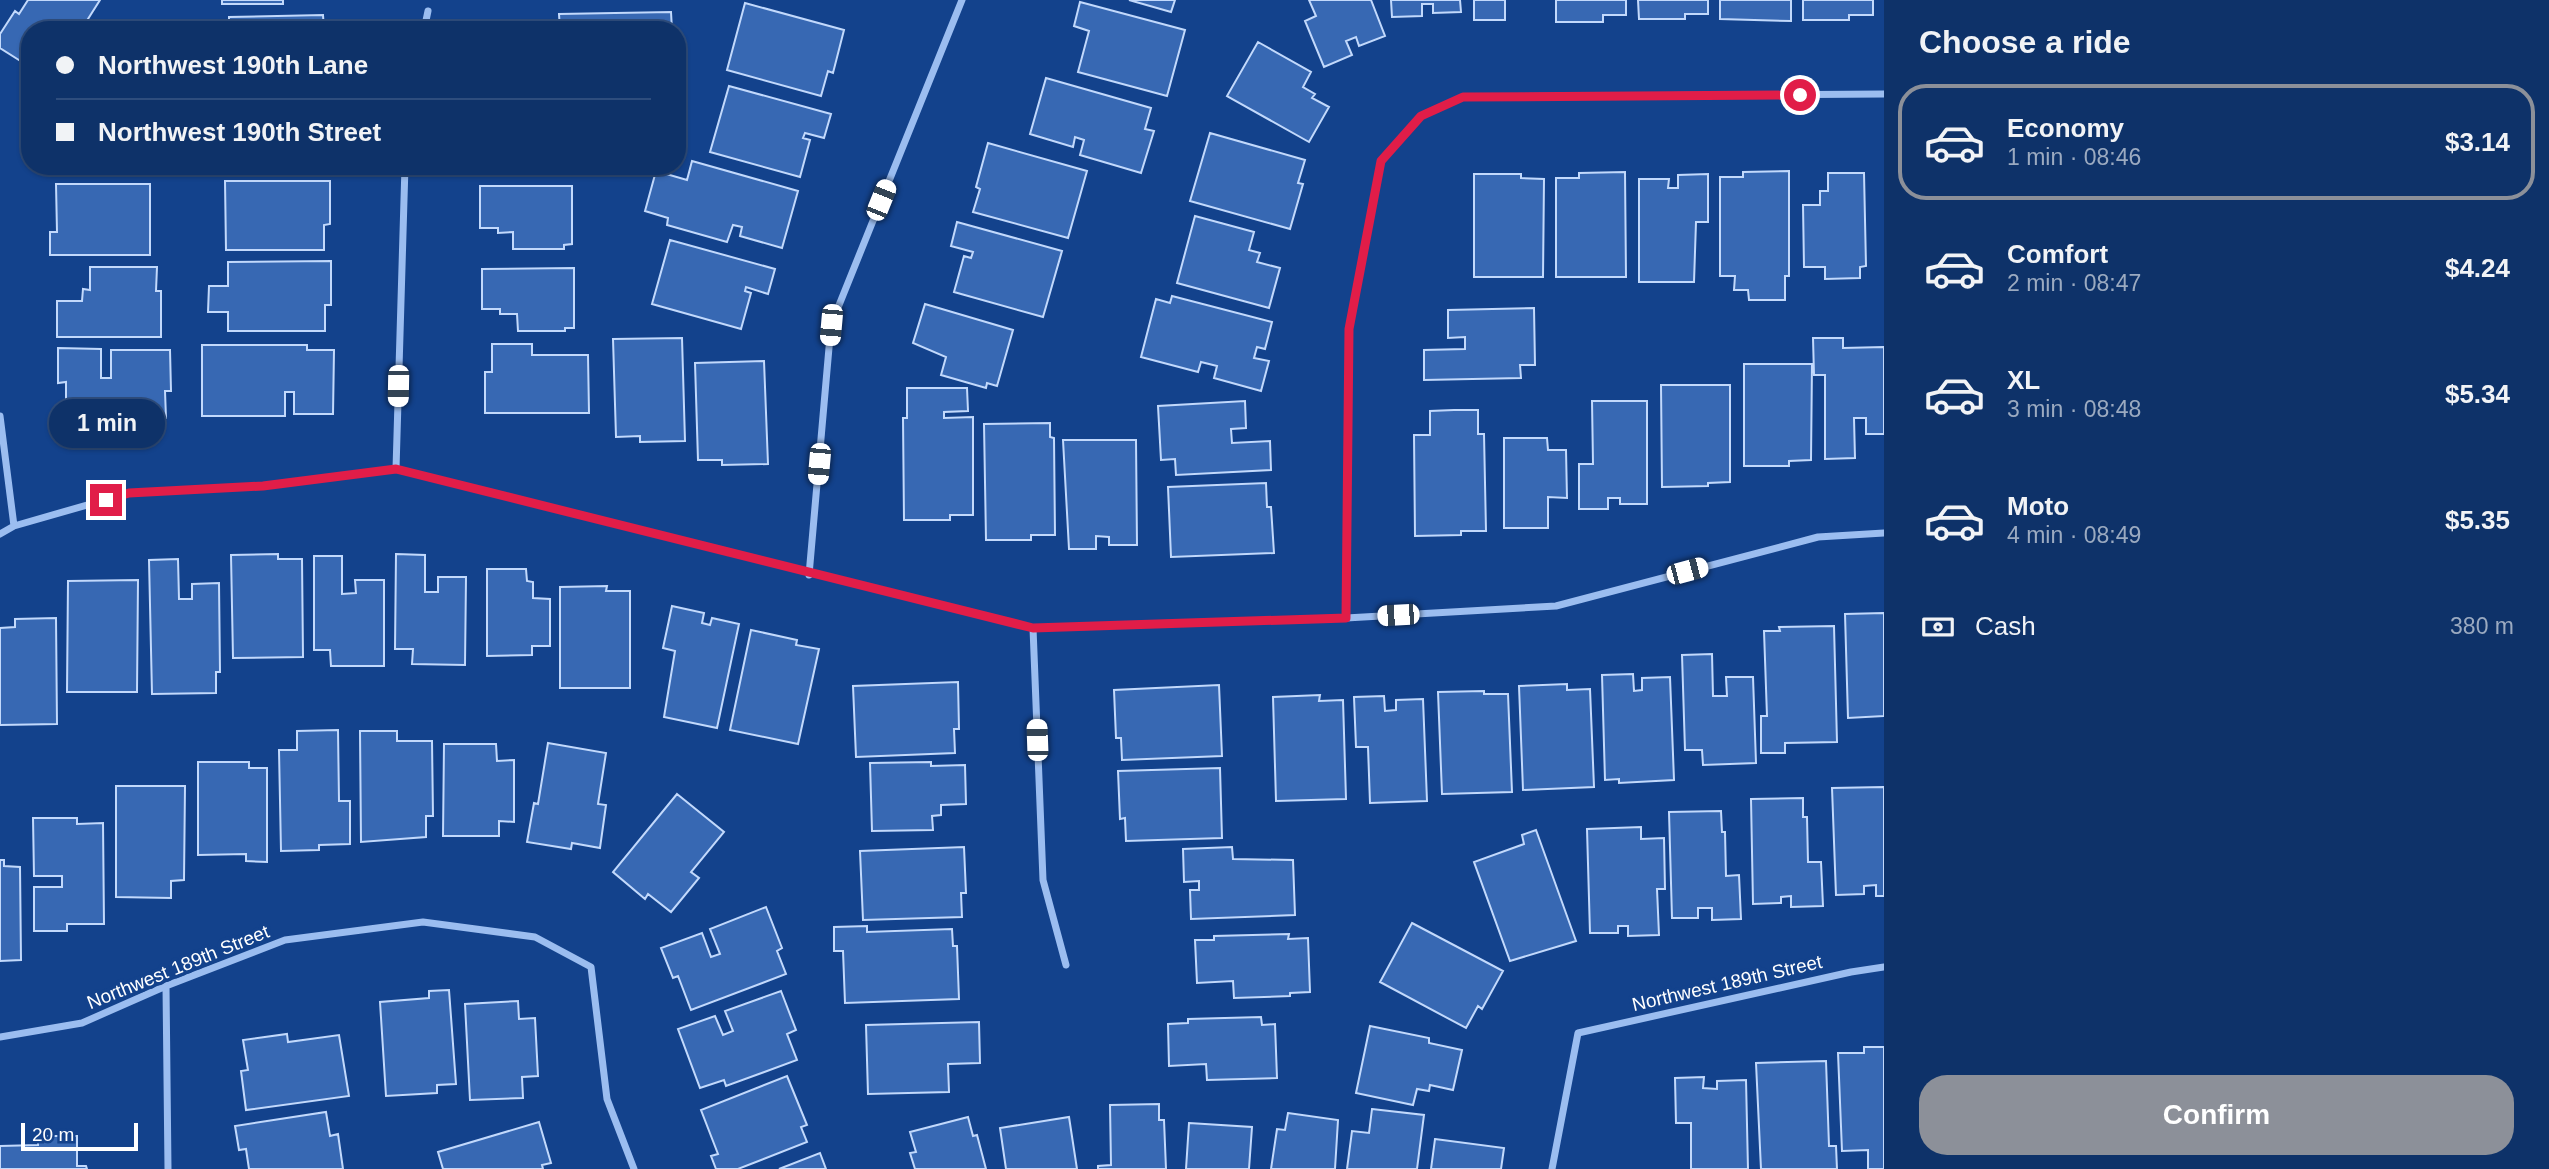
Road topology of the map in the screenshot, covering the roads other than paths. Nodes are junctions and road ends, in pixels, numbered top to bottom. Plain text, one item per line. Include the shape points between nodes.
1 (962, 0) edge
2 (428, 11) dead end
3 (426, 21) edge
4 (1884, 94) edge
5 (405, 175) edge
6 (0, 415) edge
7 (396, 469) junction
8 (13, 526) junction
9 (1884, 533) edge
10 (0, 534) edge
11 (809, 575) junction
12 (1346, 618) junction
13 (1033, 628) junction
14 (1066, 965) dead end
15 (1884, 967) edge
16 (166, 986) junction
17 (0, 1037) edge
18 (168, 1169) edge
19 (634, 1169) edge
20 (1552, 1169) edge

1 - 11 street via 831,325
2 - 3 street
4 - 12 street via 1463,97 1421,116 1381,161 1349,329
5 - 7 street
6 - 8 street
7 - 8 street via 263,486 129,493
7 - 11 street
8 - 10 street
9 - 12 street via 1818,537 1556,606
11 - 13 street
12 - 13 street
13 - 14 street via 1043,880
15 - 20 street, Northwest 189th Street via 1578,1033
16 - 17 street, Northwest 189th Street via 82,1023
16 - 18 street
16 - 19 street, Northwest 189th Street via 285,940 423,922 535,937 591,967 607,1099

